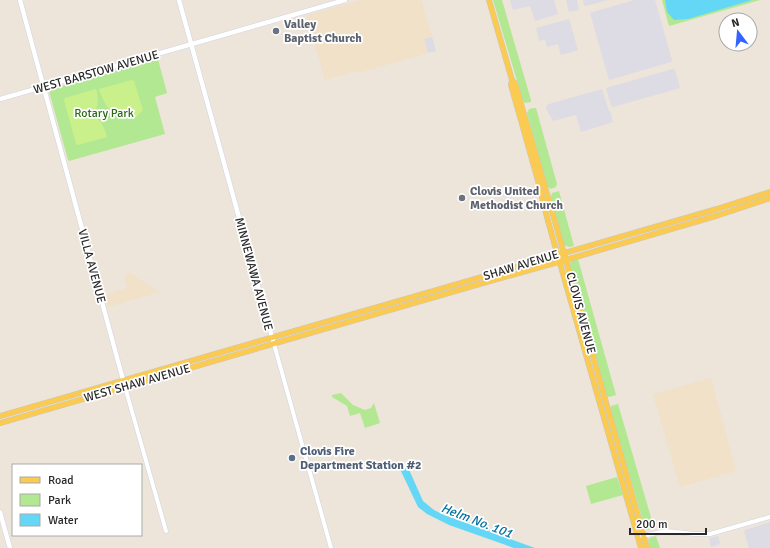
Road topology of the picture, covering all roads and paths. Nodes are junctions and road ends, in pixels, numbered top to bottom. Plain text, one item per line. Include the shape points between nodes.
1 (20, 0) edge
2 (179, 0) edge
3 (345, 0) edge
4 (489, 0) edge
5 (191, 44) junction
6 (512, 80) junction
7 (43, 87) junction
8 (0, 99) edge
9 (520, 109) junction
10 (528, 146) junction
11 (541, 174) junction
12 (770, 192) edge
13 (770, 198) edge
14 (648, 229) junction
15 (619, 244) junction
16 (564, 252) junction
17 (557, 254) junction
18 (566, 260) junction
19 (559, 261) junction
20 (503, 274) junction
21 (370, 312) junction
22 (272, 337) junction
23 (274, 344) junction
24 (197, 362) junction
25 (123, 380) junction
26 (124, 387) junction
27 (49, 403) junction
28 (25, 415) junction
29 (0, 416) edge
30 (0, 423) edge
31 (0, 512) edge
32 (770, 517) edge
33 (166, 531) dead end
34 (644, 535) junction
35 (638, 537) junction
36 (10, 548) edge
37 (331, 548) edge
38 (641, 548) edge
39 (647, 548) edge

1 - 7 main road, VILLA AVENUE
2 - 5 main road, MINNEWAWA AVENUE
3 - 5 main road, WEST BARSTOW AVENUE
4 - 6 main road, CLOVIS AVENUE
5 - 7 main road, WEST BARSTOW AVENUE
5 - 22 main road, MINNEWAWA AVENUE
6 - 9 main road, CLOVIS AVENUE
6 - 9 main road, CLOVIS AVENUE via 512,89
7 - 8 main road, WEST BARSTOW AVENUE
7 - 25 main road, VILLA AVENUE
9 - 10 main road, CLOVIS AVENUE
9 - 11 main road, CLOVIS AVENUE
10 - 11 main road
10 - 17 main road, CLOVIS AVENUE
11 - 16 main road, CLOVIS AVENUE
12 - 14 main road, SHAW AVENUE
13 - 15 main road, SHAW AVENUE
14 - 15 main road
14 - 16 main road, SHAW AVENUE
15 - 18 main road, SHAW AVENUE
16 - 17 main road, SHAW AVENUE
16 - 18 main road, CLOVIS AVENUE
17 - 19 main road, CLOVIS AVENUE
17 - 20 main road, SHAW AVENUE via 529,262
18 - 19 main road, SHAW AVENUE
18 - 34 main road, CLOVIS AVENUE
19 - 20 main road, SHAW AVENUE
19 - 35 main road, CLOVIS AVENUE
20 - 21 main road, SHAW AVENUE via 402,300
20 - 21 main road, SHAW AVENUE via 478,281 476,284
21 - 22 main road, SHAW AVENUE
21 - 23 main road via 358,319
22 - 23 street, MINNEWAWA AVENUE
22 - 24 main road
23 - 24 main road, WEST SHAW AVENUE
23 - 37 street, MINNEWAWA AVENUE
24 - 25 main road, WEST SHAW AVENUE
24 - 26 main road, WEST SHAW AVENUE
25 - 26 main road, VILLA AVENUE
25 - 27 main road, WEST SHAW AVENUE
26 - 28 main road, WEST SHAW AVENUE
26 - 33 street, VILLA AVENUE
27 - 28 main road
27 - 29 main road, WEST SHAW AVENUE
28 - 30 main road, WEST SHAW AVENUE
31 - 36 main road
32 - 34 street via 710,534 666,530
34 - 35 street
34 - 39 main road, CLOVIS AVENUE
35 - 38 main road, CLOVIS AVENUE

